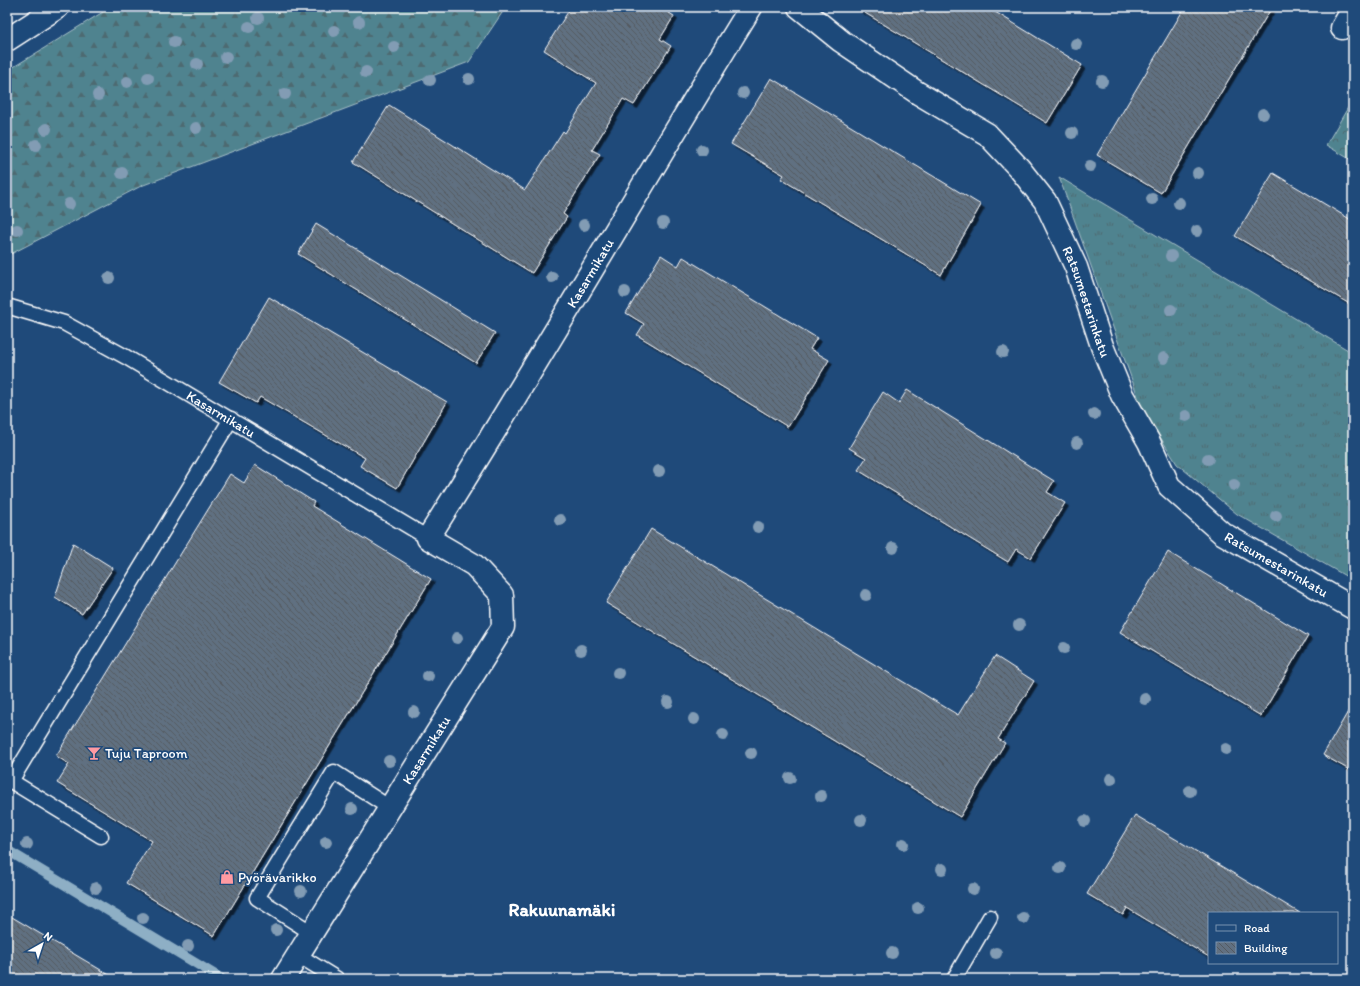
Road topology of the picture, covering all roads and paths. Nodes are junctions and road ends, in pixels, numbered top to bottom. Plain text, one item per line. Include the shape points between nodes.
1 (58, 7) edge
2 (751, 7) edge
3 (799, 7) edge
4 (1353, 9) edge
5 (1342, 28) dead end
6 (7, 40) edge
7 (7, 308) edge
8 (231, 419) junction
9 (428, 538) junction
10 (1353, 608) edge
11 (390, 808) junction
12 (101, 836) dead end
13 (990, 917) dead end
14 (312, 933) junction
15 (298, 955) junction
16 (283, 979) edge
17 (337, 979) edge
18 (954, 979) edge

1 - 6 street
2 - 9 street, Kasarmikatu via 566,315
3 - 10 street, Ratsumestarinkatu via 841,41 918,93 987,134 1019,168 1045,201 1076,267 1102,346 1122,395 1170,486 1222,533
4 - 5 street
7 - 8 lane, Kasarmikatu via 64,323
8 - 9 lane, Kasarmikatu
8 - 12 lane via 11,781
9 - 11 street, Kasarmikatu via 474,565 502,595 503,627
11 - 14 street, Kasarmikatu
11 - 14 lane via 334,772 257,898
13 - 18 lane
14 - 15 street, Kasarmikatu
15 - 16 street, Kasarmikatu
15 - 17 lane

